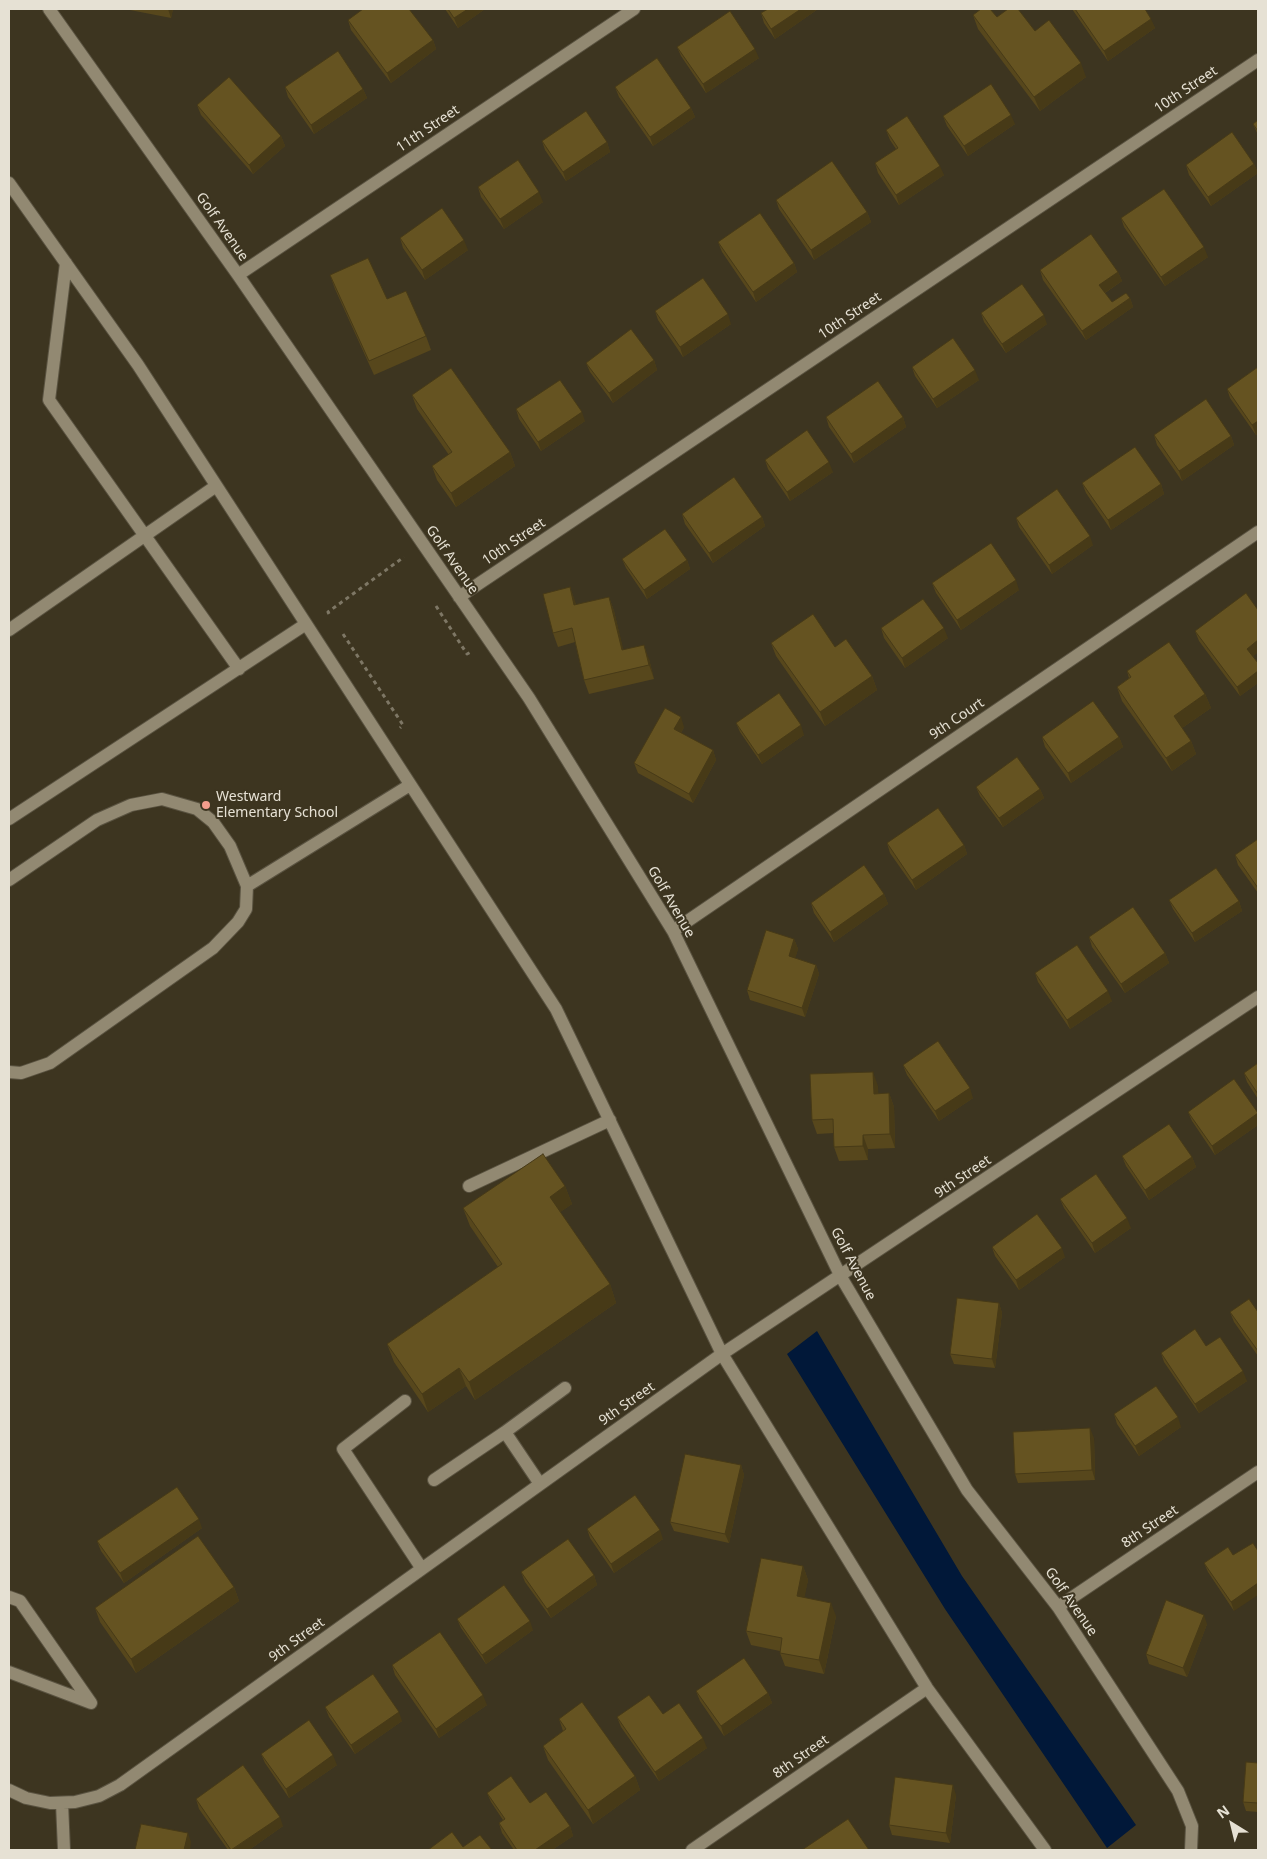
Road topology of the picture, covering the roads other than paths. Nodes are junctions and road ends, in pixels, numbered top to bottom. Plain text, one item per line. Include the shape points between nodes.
1 (50, 9) edge
2 (634, 9) edge
3 (1258, 60) edge
4 (9, 183) edge
5 (66, 263) junction
6 (238, 274) junction
7 (216, 486) junction
8 (1258, 532) edge
9 (145, 535) junction
10 (459, 597) junction
11 (306, 624) junction
12 (9, 630) edge
13 (238, 669) junction
14 (410, 784) junction
15 (9, 819) edge
16 (9, 880) edge
17 (247, 886) junction
18 (673, 931) junction
19 (1258, 997) edge
20 (9, 1072) edge
21 (610, 1120) junction
22 (469, 1186) dead end
23 (841, 1277) junction
24 (722, 1354) junction
25 (565, 1388) dead end
26 (405, 1401) edge
27 (505, 1432) junction
28 (1258, 1472) edge
29 (434, 1480) dead end
30 (540, 1484) junction
31 (422, 1568) junction
32 (9, 1597) edge
33 (1058, 1607) junction
34 (9, 1672) edge
35 (927, 1688) junction
36 (9, 1790) edge
37 (62, 1803) junction
38 (64, 1850) edge
39 (692, 1850) edge
40 (1046, 1850) edge
41 (1191, 1850) edge

1 - 6 street, Golf Avenue
2 - 6 street, 11th Street
3 - 10 street, 10th Street
4 - 5 street
5 - 7 street
5 - 9 street via 49,400
6 - 10 street, Golf Avenue
7 - 9 street
7 - 11 street
8 - 18 street, 9th Court
9 - 12 street
9 - 13 street
10 - 18 street, Golf Avenue via 529,698
11 - 13 street
11 - 14 street
13 - 15 street
14 - 17 street
14 - 21 street via 556,1009
16 - 17 street via 97,820 131,805 162,799 196,809 213,822 230,846
17 - 20 street via 246,909 213,948 50,1063 21,1073
18 - 23 street, Golf Avenue
19 - 23 street, 9th Street
21 - 22 street
21 - 24 street
23 - 24 street, 9th Street
23 - 33 street, Golf Avenue via 967,1490
24 - 30 street, 9th Street
24 - 35 street
25 - 27 street
26 - 31 street via 343,1449
27 - 29 street
27 - 30 street
28 - 33 street, 8th Street
30 - 31 street, 9th Street
31 - 37 street, 9th Street via 120,1785 99,1796
32 - 34 street via 20,1601 91,1703
33 - 41 street, Golf Avenue via 1178,1791 1192,1826
35 - 39 street, 8th Street
35 - 40 street
36 - 37 street, 9th Street via 26,1798
37 - 38 street

